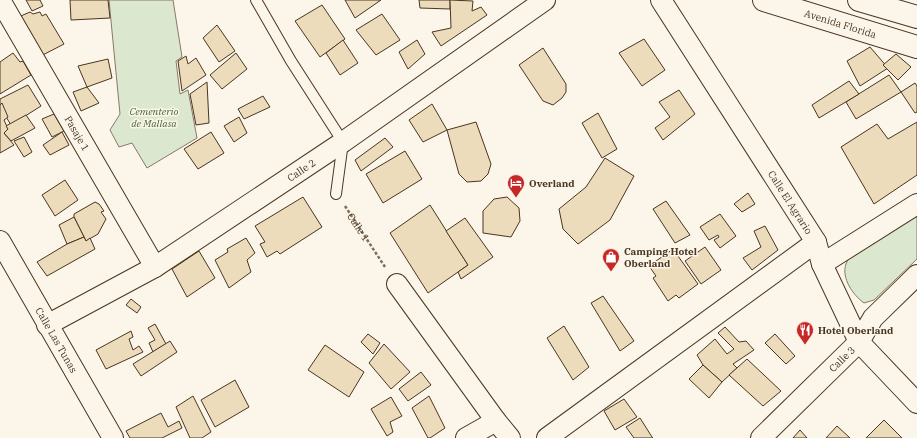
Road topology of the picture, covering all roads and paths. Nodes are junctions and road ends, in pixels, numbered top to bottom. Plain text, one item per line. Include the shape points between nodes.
1 (0, 0) edge
2 (256, 0) edge
3 (545, 0) edge
4 (661, 0) edge
5 (764, 0) edge
6 (859, 0) edge
7 (917, 17) edge
8 (917, 47) edge
9 (343, 142) junction
10 (336, 194) joint
11 (917, 204) edge
12 (0, 241) edge
13 (816, 242) junction
14 (822, 264) junction
15 (155, 267) junction
16 (917, 275) edge
17 (397, 284) joint
18 (47, 325) junction
19 (859, 342) junction
20 (917, 403) edge
21 (496, 421) junction
22 (113, 438) edge
23 (466, 438) edge
24 (510, 438) edge
25 (547, 438) edge
26 (761, 438) edge

1 - 15 street, Pasaje 1
2 - 9 lane via 291,61
3 - 9 street, Calle 2
4 - 13 street, Calle El Agrario
5 - 8 main road, Avenida Florida
6 - 7 main road
9 - 10 lane
9 - 15 street, Calle 2
10 - 17 path, Calle 1
11 - 14 street
12 - 18 street, Calle Las Tunas
13 - 14 street, Calle El Agrario
13 - 25 street
14 - 19 street, Calle El Agrario
15 - 18 street, Calle 2
16 - 19 street, Calle 3 via 873,318
17 - 21 street
18 - 22 street, Calle Las Tunas
19 - 20 street, Calle El Agrario
19 - 26 street, Calle 3
21 - 23 street
21 - 24 street

